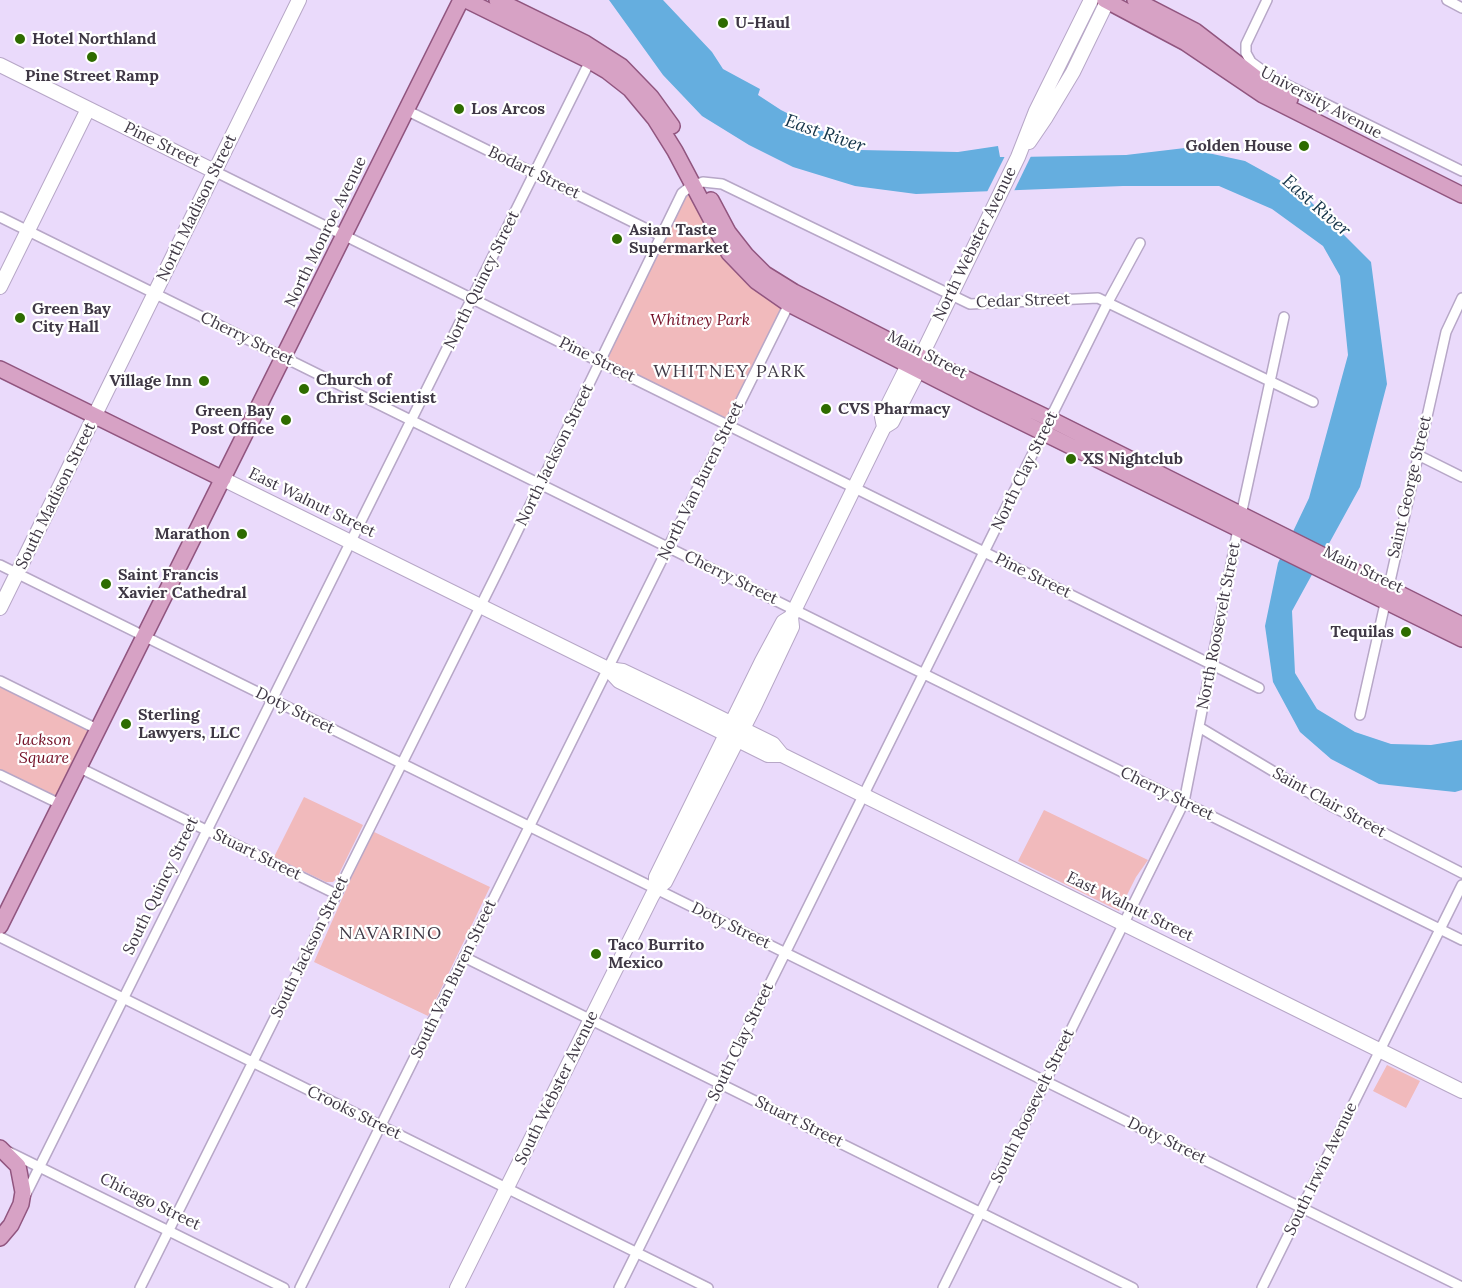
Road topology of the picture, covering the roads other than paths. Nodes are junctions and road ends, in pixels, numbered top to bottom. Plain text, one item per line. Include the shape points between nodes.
1 (299, 0) edge
2 (461, 0) edge
3 (466, 0) edge
4 (497, 0) edge
5 (1091, 0) edge
6 (1107, 0) edge
7 (1135, 0) edge
8 (1267, 0) edge
9 (1447, 0) edge
10 (1462, 8) edge
11 (593, 55) junction
12 (0, 65) edge
13 (88, 109) junction
14 (406, 110) junction
15 (1020, 152) junction
16 (214, 171) junction
17 (1462, 171) edge
18 (534, 174) junction
19 (699, 184) junction
20 (1462, 184) edge
21 (1462, 195) edge
22 (0, 217) edge
23 (28, 231) junction
24 (344, 236) junction
25 (661, 236) junction
26 (1140, 243) dead end
27 (0, 286) edge
28 (154, 293) junction
29 (951, 296) junction
30 (792, 298) junction
31 (1462, 298) edge
32 (472, 299) junction
33 (1108, 302) junction
34 (1284, 317) dead end
35 (1451, 321) junction
36 (1462, 326) edge
37 (284, 357) junction
38 (600, 362) junction
39 (918, 363) junction
40 (0, 369) edge
41 (1269, 382) junction
42 (1313, 402) dead end
43 (95, 416) junction
44 (412, 421) junction
45 (729, 425) junction
46 (1047, 426) junction
47 (1418, 455) junction
48 (1462, 477) edge
49 (223, 479) junction
50 (540, 484) junction
51 (855, 488) junction
52 (1239, 522) junction
53 (351, 543) junction
54 (668, 547) junction
55 (984, 552) junction
56 (0, 565) edge
57 (17, 573) junction
58 (1386, 594) junction
59 (479, 606) junction
60 (0, 608) edge
61 (793, 613) junction
62 (1462, 625) edge
63 (145, 637) junction
64 (1462, 639) edge
65 (1212, 664) junction
66 (608, 669) junction
67 (924, 674) junction
68 (0, 681) edge
69 (1259, 688) dead end
70 (273, 700) junction
71 (1360, 715) dead end
72 (1199, 727) junction
73 (99, 730) junction
74 (734, 732) junction
75 (401, 763) junction
76 (80, 768) junction
77 (0, 775) edge
78 (863, 796) junction
79 (1184, 802) junction
80 (62, 805) junction
81 (529, 826) junction
82 (208, 831) junction
83 (1462, 873) edge
84 (1462, 885) edge
85 (656, 888) junction
86 (336, 894) junction
87 (1123, 924) junction
88 (0, 926) edge
89 (1440, 929) junction
90 (0, 937) edge
91 (1462, 940) edge
92 (785, 953) junction
93 (464, 957) junction
94 (124, 999) junction
95 (591, 1020) junction
96 (1380, 1051) junction
97 (253, 1063) junction
98 (1045, 1081) junction
99 (720, 1084) junction
100 (1462, 1091) edge
101 (381, 1126) junction
102 (1, 1148) edge
103 (40, 1167) junction
104 (507, 1189) junction
105 (21, 1204) junction
106 (1302, 1208) junction
107 (980, 1212) junction
108 (169, 1231) junction
109 (4, 1234) edge
110 (0, 1245) edge
111 (636, 1252) junction
112 (1462, 1287) edge
113 (141, 1288) edge
114 (284, 1288) edge
115 (300, 1288) edge
116 (457, 1288) edge
117 (619, 1288) edge
118 (708, 1288) edge
119 (943, 1288) edge
120 (1133, 1288) edge
121 (1262, 1288) edge

1 - 16 main road, North Madison Street
2 - 14 main road, North Monroe Avenue
3 - 11 main road, Main Street
4 - 11 main road, Main Street
5 - 15 main road, North Webster Avenue
6 - 15 main road, North Webster Avenue via 1062,91
6 - 21 main road, University Avenue via 1186,43 1263,95
7 - 20 main road, University Avenue via 1195,31 1284,96
8 - 17 street via 1246,44 1251,62 1273,78
9 - 10 street
11 - 18 street, North Quincy Street
11 - 19 main road, Main Street via 640,100
12 - 13 main road, Pine Street
13 - 16 main road, Pine Street
13 - 23 main road
14 - 18 street, Bodart Street
14 - 24 main road, North Monroe Avenue
15 - 29 main road, North Webster Avenue
16 - 24 street, Pine Street
16 - 28 main road, North Madison Street
18 - 25 street, Bodart Street
18 - 32 street, North Quincy Street
19 - 25 street, North Jackson Street via 682,193
19 - 29 street, Cedar Street via 722,184
19 - 30 main road, Main Street via 729,253 756,281
22 - 23 street, Cherry Street
23 - 27 main road
23 - 28 street, Cherry Street
24 - 32 street, Pine Street
24 - 37 main road, North Monroe Avenue
25 - 38 street, North Jackson Street
26 - 33 street, North Clay Street
28 - 37 street, Cherry Street
28 - 43 main road, North Madison Street
29 - 33 street, Cedar Street via 970,304 1098,298
29 - 39 main road, North Webster Avenue
30 - 39 main road, Main Street
30 - 45 street, North Van Buren Street
31 - 35 street, Saint George Street
32 - 38 street, Pine Street
32 - 44 street, North Quincy Street
33 - 41 street, Cedar Street
33 - 46 street, North Clay Street
34 - 41 street, North Roosevelt Street
35 - 36 street
35 - 47 street, Saint George Street
37 - 44 street, Cherry Street
37 - 49 main road, North Monroe Avenue
38 - 45 street, Pine Street
38 - 50 street, North Jackson Street
39 - 46 main road, Main Street
39 - 51 main road, North Webster Avenue via 906,371 882,417 884,427
40 - 43 main road, East Walnut Street
41 - 42 street, Cedar Street
41 - 52 street, North Roosevelt Street
43 - 49 main road, East Walnut Street
43 - 57 main road, South Madison Street
44 - 50 street, Cherry Street
44 - 53 street, North Quincy Street
45 - 51 street, Pine Street
45 - 54 street, North Van Buren Street
46 - 52 main road, Main Street
46 - 55 street, North Clay Street
47 - 48 street
47 - 58 street, Saint George Street
49 - 53 main road, East Walnut Street
49 - 63 main road, North Monroe Avenue
50 - 54 street, Cherry Street
50 - 59 street, North Jackson Street
51 - 55 street, Pine Street
51 - 61 main road, North Webster Avenue
52 - 58 main road, Main Street
52 - 65 street, North Roosevelt Street
53 - 59 main road, East Walnut Street
53 - 70 street, South Quincy Street
54 - 61 street, Cherry Street
54 - 66 street, North Van Buren Street
55 - 65 street, Pine Street
55 - 67 street, North Clay Street
56 - 57 street, Doty Street
57 - 60 main road, South Madison Street
57 - 63 street, Doty Street
58 - 62 main road, Main Street
58 - 64 main road, Main Street
58 - 71 street, Saint George Street
59 - 66 main road, East Walnut Street
59 - 75 street, South Jackson Street
61 - 67 street, Cherry Street
61 - 74 main road, North Webster Avenue via 792,627
63 - 70 street, Doty Street
63 - 73 main road, North Monroe Avenue
65 - 69 street, Pine Street
65 - 72 street, North Roosevelt Street
66 - 74 main road, East Walnut Street via 623,671
66 - 81 street, South Van Buren Street
67 - 78 street, North Clay Street
67 - 79 street, Cherry Street
68 - 73 street
70 - 75 street, Doty Street
70 - 82 street, South Quincy Street
72 - 79 street, North Roosevelt Street
72 - 83 street, Saint Clair Street via 1333,807
73 - 76 main road, North Monroe Avenue
74 - 78 main road, East Walnut Street via 773,744 782,755
74 - 85 main road, South Webster Avenue via 656,877
75 - 81 street, Doty Street
75 - 86 street, South Jackson Street
76 - 80 main road, North Monroe Avenue
76 - 82 street, Stuart Street
77 - 80 street
78 - 87 main road, East Walnut Street
78 - 92 street, South Clay Street
79 - 87 street, North Roosevelt Street
79 - 89 street, Cherry Street
80 - 88 main road, North Monroe Avenue
81 - 85 street, Doty Street
81 - 93 street, South Van Buren Street
82 - 86 street, Stuart Street
82 - 94 street, South Quincy Street
84 - 89 street, South Irwin Avenue
85 - 92 street, Doty Street
85 - 95 main road, South Webster Avenue
86 - 97 street, South Jackson Street
87 - 96 main road, East Walnut Street
87 - 98 street, South Roosevelt Street
89 - 91 street, Cherry Street
89 - 96 street, South Irwin Avenue
90 - 94 street, Crooks Street
92 - 98 street, Doty Street
92 - 99 street, South Clay Street
93 - 95 street, Stuart Street
93 - 101 street, South Van Buren Street
94 - 97 street, Crooks Street
94 - 103 street, South Quincy Street
95 - 99 street, Stuart Street
95 - 104 main road, South Webster Avenue
96 - 100 main road, East Walnut Street
96 - 106 street, South Irwin Avenue
97 - 101 street, Crooks Street
97 - 108 street, South Jackson Street
98 - 106 street, Doty Street
98 - 107 street, South Roosevelt Street
99 - 107 street, Stuart Street
99 - 111 street, South Clay Street
101 - 104 street, Crooks Street
101 - 115 street, South Van Buren Street
102 - 103 street, Chicago Street
102 - 105 main road via 20,1171
103 - 105 street, South Quincy Street
103 - 108 street, Chicago Street
104 - 111 street, Crooks Street
104 - 116 main road, South Webster Avenue
105 - 109 main road, South Quincy Street
106 - 112 street, Doty Street
106 - 121 street, South Irwin Avenue
107 - 119 street, South Roosevelt Street
107 - 120 street, Stuart Street
108 - 113 street, South Jackson Street
108 - 114 street, Chicago Street
109 - 110 street, South Quincy Street
111 - 117 street, South Clay Street
111 - 118 street, Crooks Street

